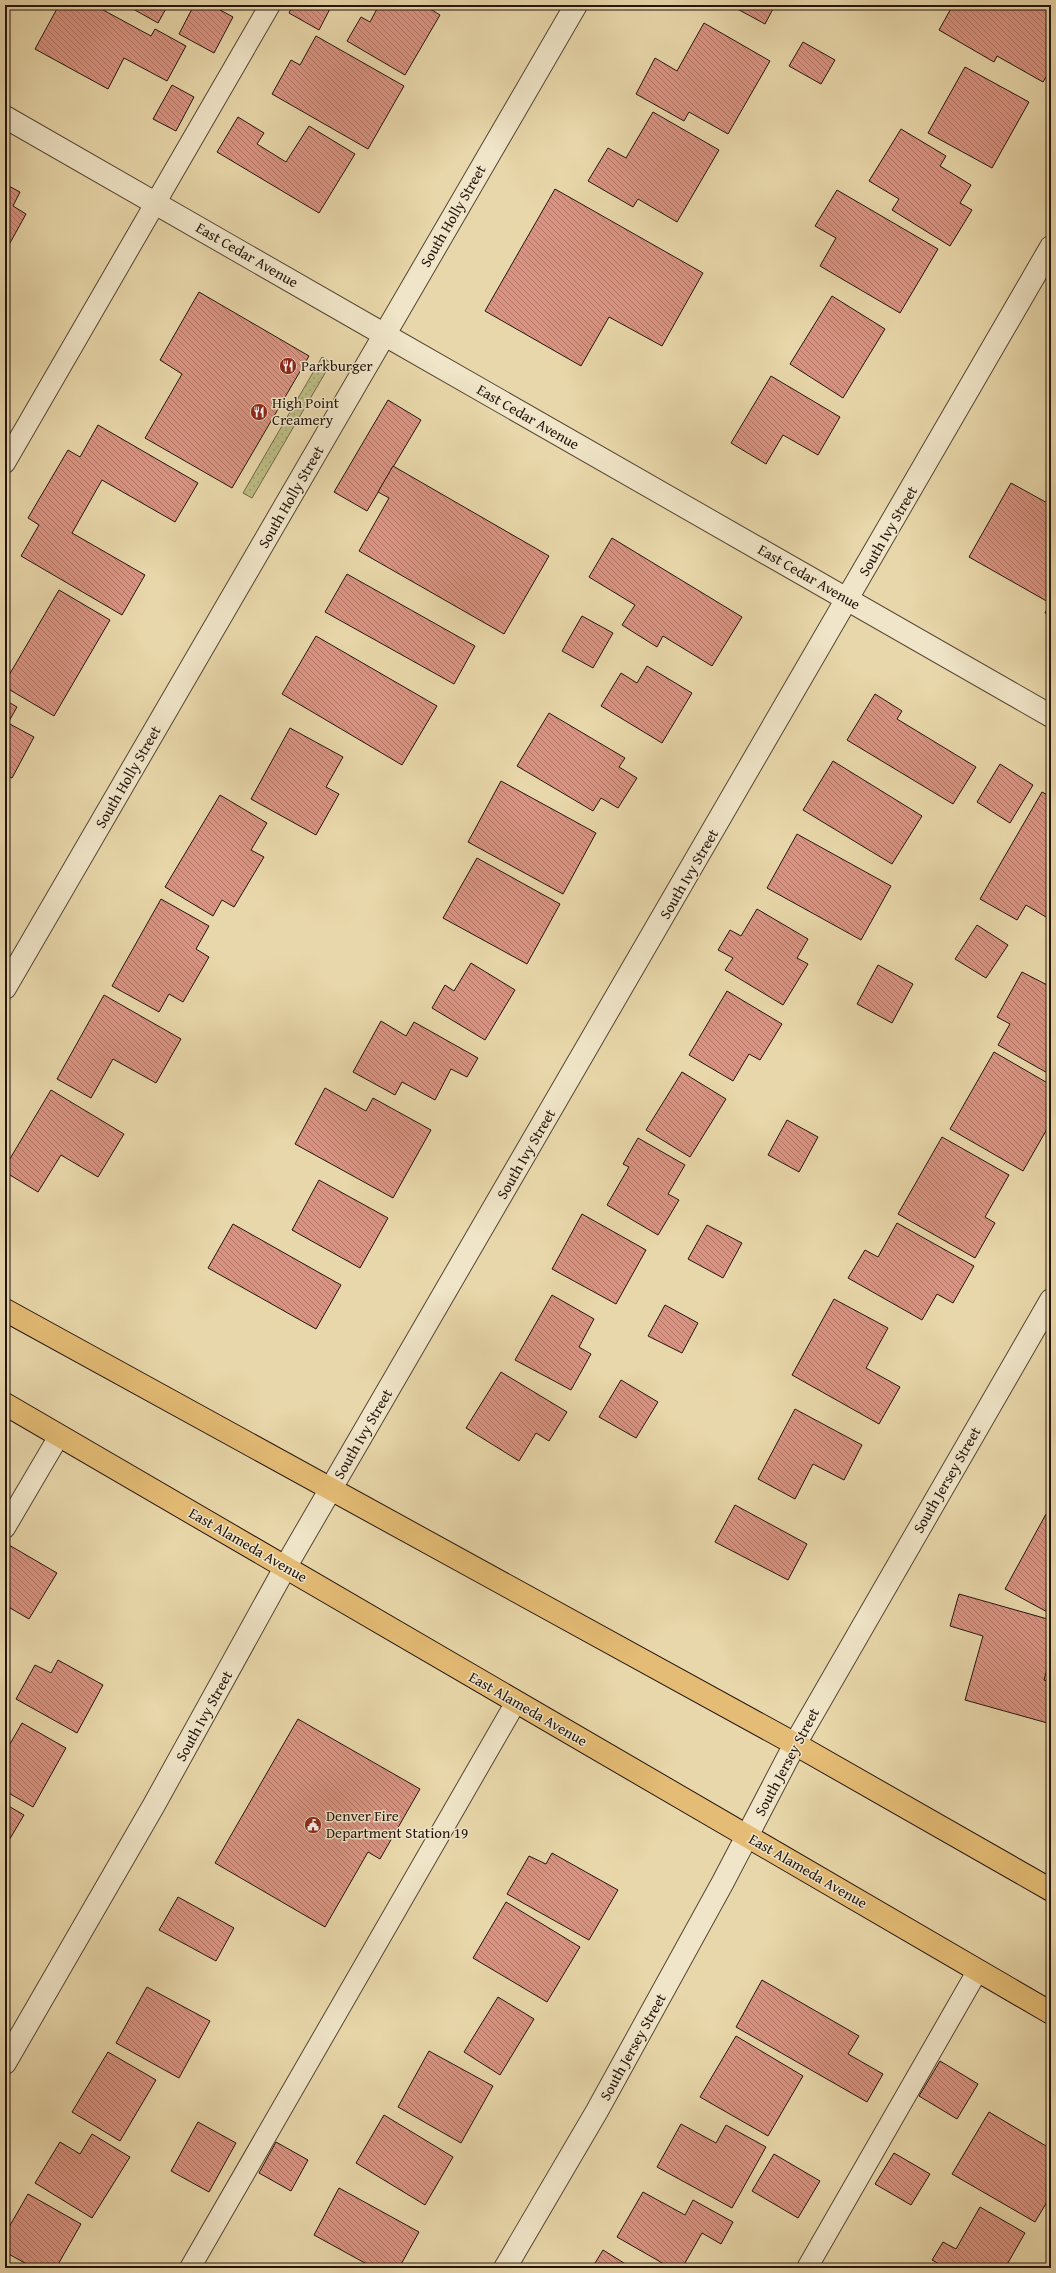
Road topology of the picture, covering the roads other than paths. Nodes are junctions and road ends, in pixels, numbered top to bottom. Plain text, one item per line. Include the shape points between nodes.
1 (270, 5) edge
2 (576, 5) edge
3 (5, 116) edge
4 (155, 203) junction
5 (1051, 247) edge
6 (385, 335) junction
7 (5, 463) edge
8 (848, 600) junction
9 (1051, 716) edge
10 (5, 988) edge
11 (1051, 1300) edge
12 (5, 1310) edge
13 (5, 1404) edge
14 (58, 1436) junction
15 (330, 1490) junction
16 (5, 1528) edge
17 (286, 1566) junction
18 (516, 1702) junction
19 (795, 1744) junction
20 (748, 1836) junction
21 (1051, 1890) edge
22 (978, 1970) junction
23 (1051, 2013) edge
24 (5, 2063) edge
25 (190, 2268) edge
26 (505, 2268) edge
27 (807, 2268) edge

1 - 4 lane
2 - 6 street, South Holly Street
3 - 4 street, East Cedar Avenue
4 - 6 street, East Cedar Avenue
4 - 7 lane
5 - 8 street, South Ivy Street
6 - 8 street, East Cedar Avenue
6 - 10 street, South Holly Street
8 - 9 street, East Cedar Avenue
8 - 15 street, South Ivy Street
11 - 19 street, South Jersey Street
12 - 15 main road
13 - 14 main road, East Alameda Avenue
14 - 16 lane
14 - 17 main road, East Alameda Avenue
15 - 17 street, South Ivy Street
15 - 19 main road
17 - 18 main road, East Alameda Avenue
17 - 24 street, South Ivy Street via 154,1805
18 - 20 main road, East Alameda Avenue
18 - 25 lane
19 - 20 street, South Jersey Street
19 - 21 main road
20 - 22 main road, East Alameda Avenue
20 - 26 street, South Jersey Street via 597,2111
22 - 23 main road, East Alameda Avenue
22 - 27 lane

